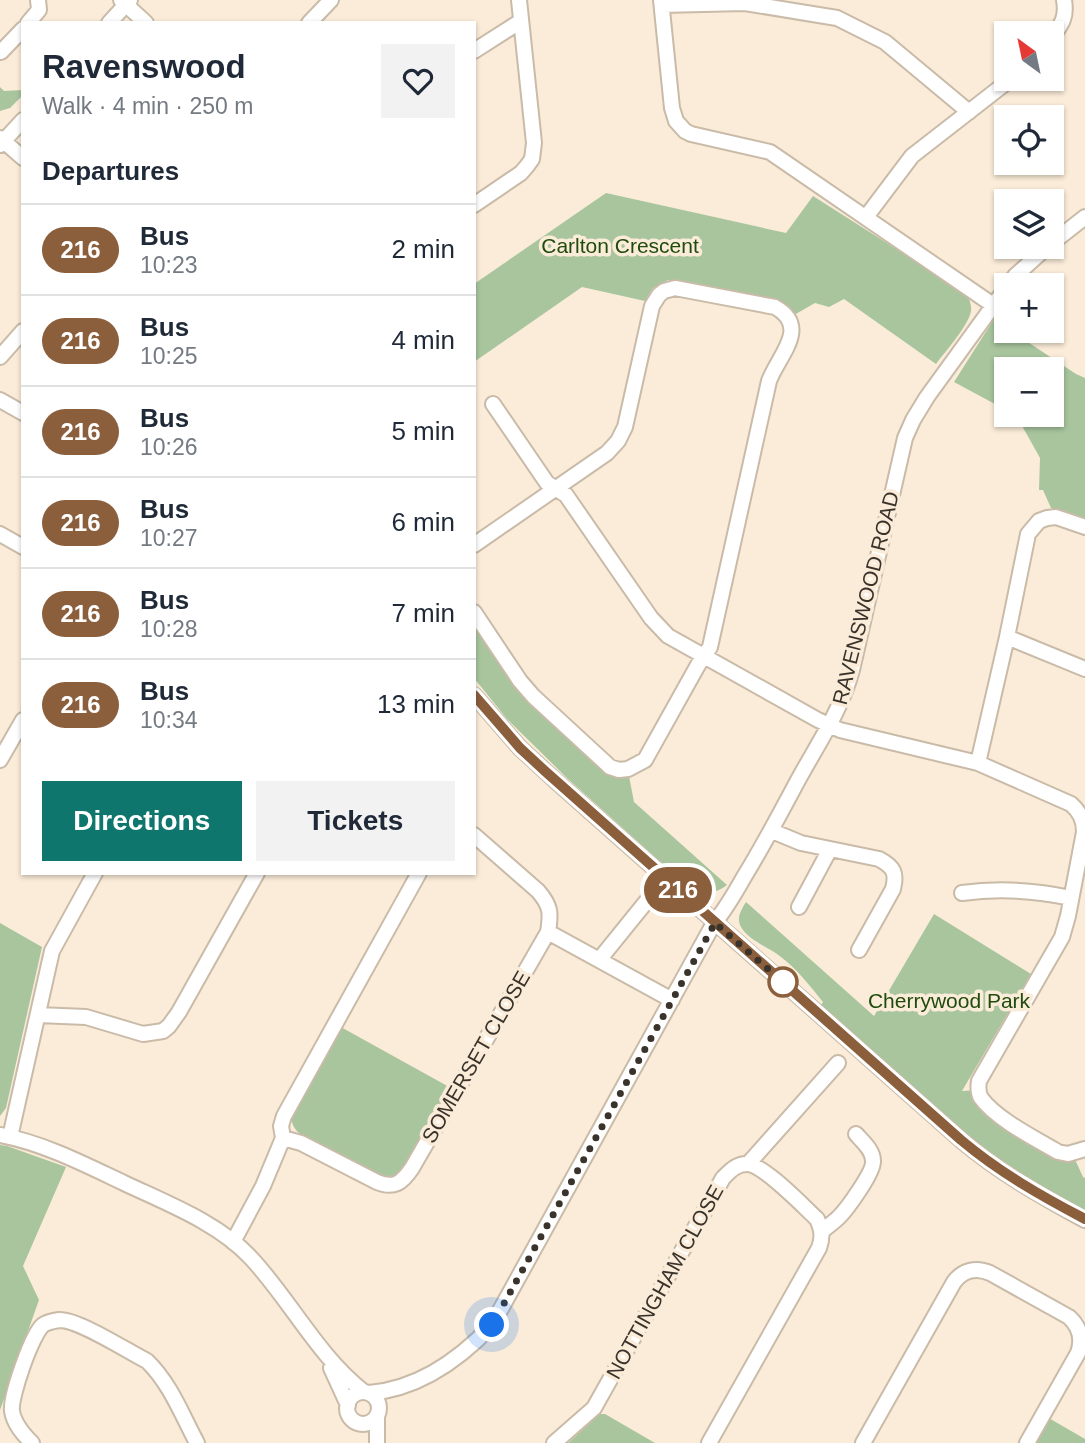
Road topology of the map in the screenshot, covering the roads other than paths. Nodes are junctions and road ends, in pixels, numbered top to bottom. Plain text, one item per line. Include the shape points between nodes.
1 (38, 0) edge
2 (331, 0) edge
3 (519, 0) edge
4 (1064, 0) edge
5 (126, 1) edge
6 (662, 2) edge
7 (30, 21) edge
8 (111, 21) edge
9 (144, 21) edge
10 (311, 21) edge
11 (521, 21) junction
12 (1062, 21) edge
13 (21, 31) edge
14 (476, 50) edge
15 (1, 52) edge
16 (995, 91) edge
17 (968, 112) junction
18 (21, 122) edge
19 (1, 141) edge
20 (21, 156) edge
21 (476, 204) edge
22 (866, 217) junction
23 (1085, 217) edge
24 (1064, 234) edge
25 (1034, 259) edge
26 (1018, 273) edge
27 (993, 305) joint
28 (21, 333) edge
29 (0, 357) edge
30 (0, 400) edge
31 (493, 404) dead end
32 (21, 412) edge
33 (556, 489) junction
34 (1085, 527) edge
35 (0, 534) edge
36 (476, 544) edge
37 (21, 546) edge
38 (476, 615) edge
39 (1007, 637) junction
40 (704, 657) junction
41 (1085, 668) edge
42 (476, 697) edge
43 (21, 723) edge
44 (830, 725) junction
45 (0, 760) edge
46 (978, 764) junction
47 (772, 831) junction
48 (476, 837) edge
49 (830, 849) junction
50 (94, 875) edge
51 (256, 875) edge
52 (418, 875) edge
53 (962, 893) dead end
54 (650, 897) dead end
55 (1071, 898) junction
56 (799, 907) dead end
57 (715, 923) junction
58 (548, 932) junction
59 (859, 950) dead end
60 (599, 960) junction
61 (672, 1000) junction
62 (38, 1015) junction
63 (838, 1063) dead end
64 (856, 1134) dead end
65 (5, 1136) edge
66 (283, 1138) junction
67 (1085, 1149) edge
68 (748, 1164) junction
69 (1085, 1220) edge
70 (821, 1231) junction
71 (233, 1242) junction
72 (322, 1352) junction
73 (399, 1388) junction
74 (367, 1392) junction
75 (348, 1405) junction
76 (378, 1411) junction
77 (358, 1423) junction
78 (32, 1443) edge
79 (197, 1443) edge
80 (369, 1443) edge
81 (377, 1443) edge
82 (554, 1443) edge
83 (709, 1443) edge
84 (863, 1443) edge
85 (1027, 1443) edge

1 - 7 street via 39,10
2 - 10 street
3 - 11 street
4 - 12 street
5 - 8 street
5 - 9 street
6 - 17 street via 746,3 837,18 885,42
6 - 22 street via 672,108 680,126 697,136 770,152
11 - 14 street
11 - 21 street via 534,143 531,159 521,173
13 - 15 street
16 - 17 street
17 - 22 street via 912,156
18 - 19 street
19 - 20 street
22 - 27 street
23 - 24 street
25 - 26 street, RAVENSWOOD ROAD
27 - 44 street, RAVENSWOOD ROAD via 927,397 905,438 847,688
28 - 29 street
30 - 32 street
31 - 33 street via 547,483
33 - 36 street
33 - 40 street via 566,495 659,628
33 - 40 street via 607,453 622,434 652,306 664,291 680,288 775,307 786,315 790,341 769,381 710,647
34 - 39 street via 1047,518 1028,534
35 - 37 street
38 - 40 street via 533,696 610,767 619,770 645,760
39 - 41 street
39 - 46 street
40 - 44 street
42 - 57 street via 535,762
43 - 45 street
44 - 46 street
44 - 47 street, RAVENSWOOD ROAD
46 - 55 street via 1077,810 1084,824
47 - 49 street
47 - 57 street, RAVENSWOOD ROAD
48 - 58 street via 546,900 551,917
49 - 56 street
49 - 59 street via 880,859 896,878
50 - 62 street via 52,951
51 - 62 street via 163,1031 144,1034 86,1017
52 - 66 street via 284,1116
53 - 55 street via 1013,890
54 - 60 street
55 - 67 street via 1062,937 978,1090 1001,1117 1058,1153
57 - 61 street, RAVENSWOOD ROAD
57 - 69 street via 981,1156
58 - 60 street
58 - 66 street, SOMERSET CLOSE via 405,1178 387,1186
60 - 61 street
61 - 73 street, RAVENSWOOD ROAD via 492,1325 451,1362
62 - 65 street
63 - 68 street, NOTTINGHAM CLOSE
64 - 70 street via 867,1145 874,1164 839,1217
65 - 71 street via 70,1158 179,1209
66 - 71 street
68 - 70 street via 768,1174 799,1202 817,1219
68 - 82 street, NOTTINGHAM CLOSE via 731,1169 723,1178 594,1408
70 - 83 street via 819,1248
71 - 72 street via 264,1272
72 - 74 street
72 - 75 street
73 - 74 street, RAVENSWOOD ROAD
73 - 76 street, RAVENSWOOD ROAD
74 - 75 street via 353,1395
74 - 76 street via 377,1400
75 - 77 street via 349,1415
76 - 77 street via 368,1423
76 - 81 street
77 - 80 street
78 - 79 street via 18,1426 12,1400 36,1334 48,1322 58,1320 75,1323 147,1361 165,1382
84 - 85 street via 954,1282 976,1269 1069,1317 1078,1327 1078,1353

